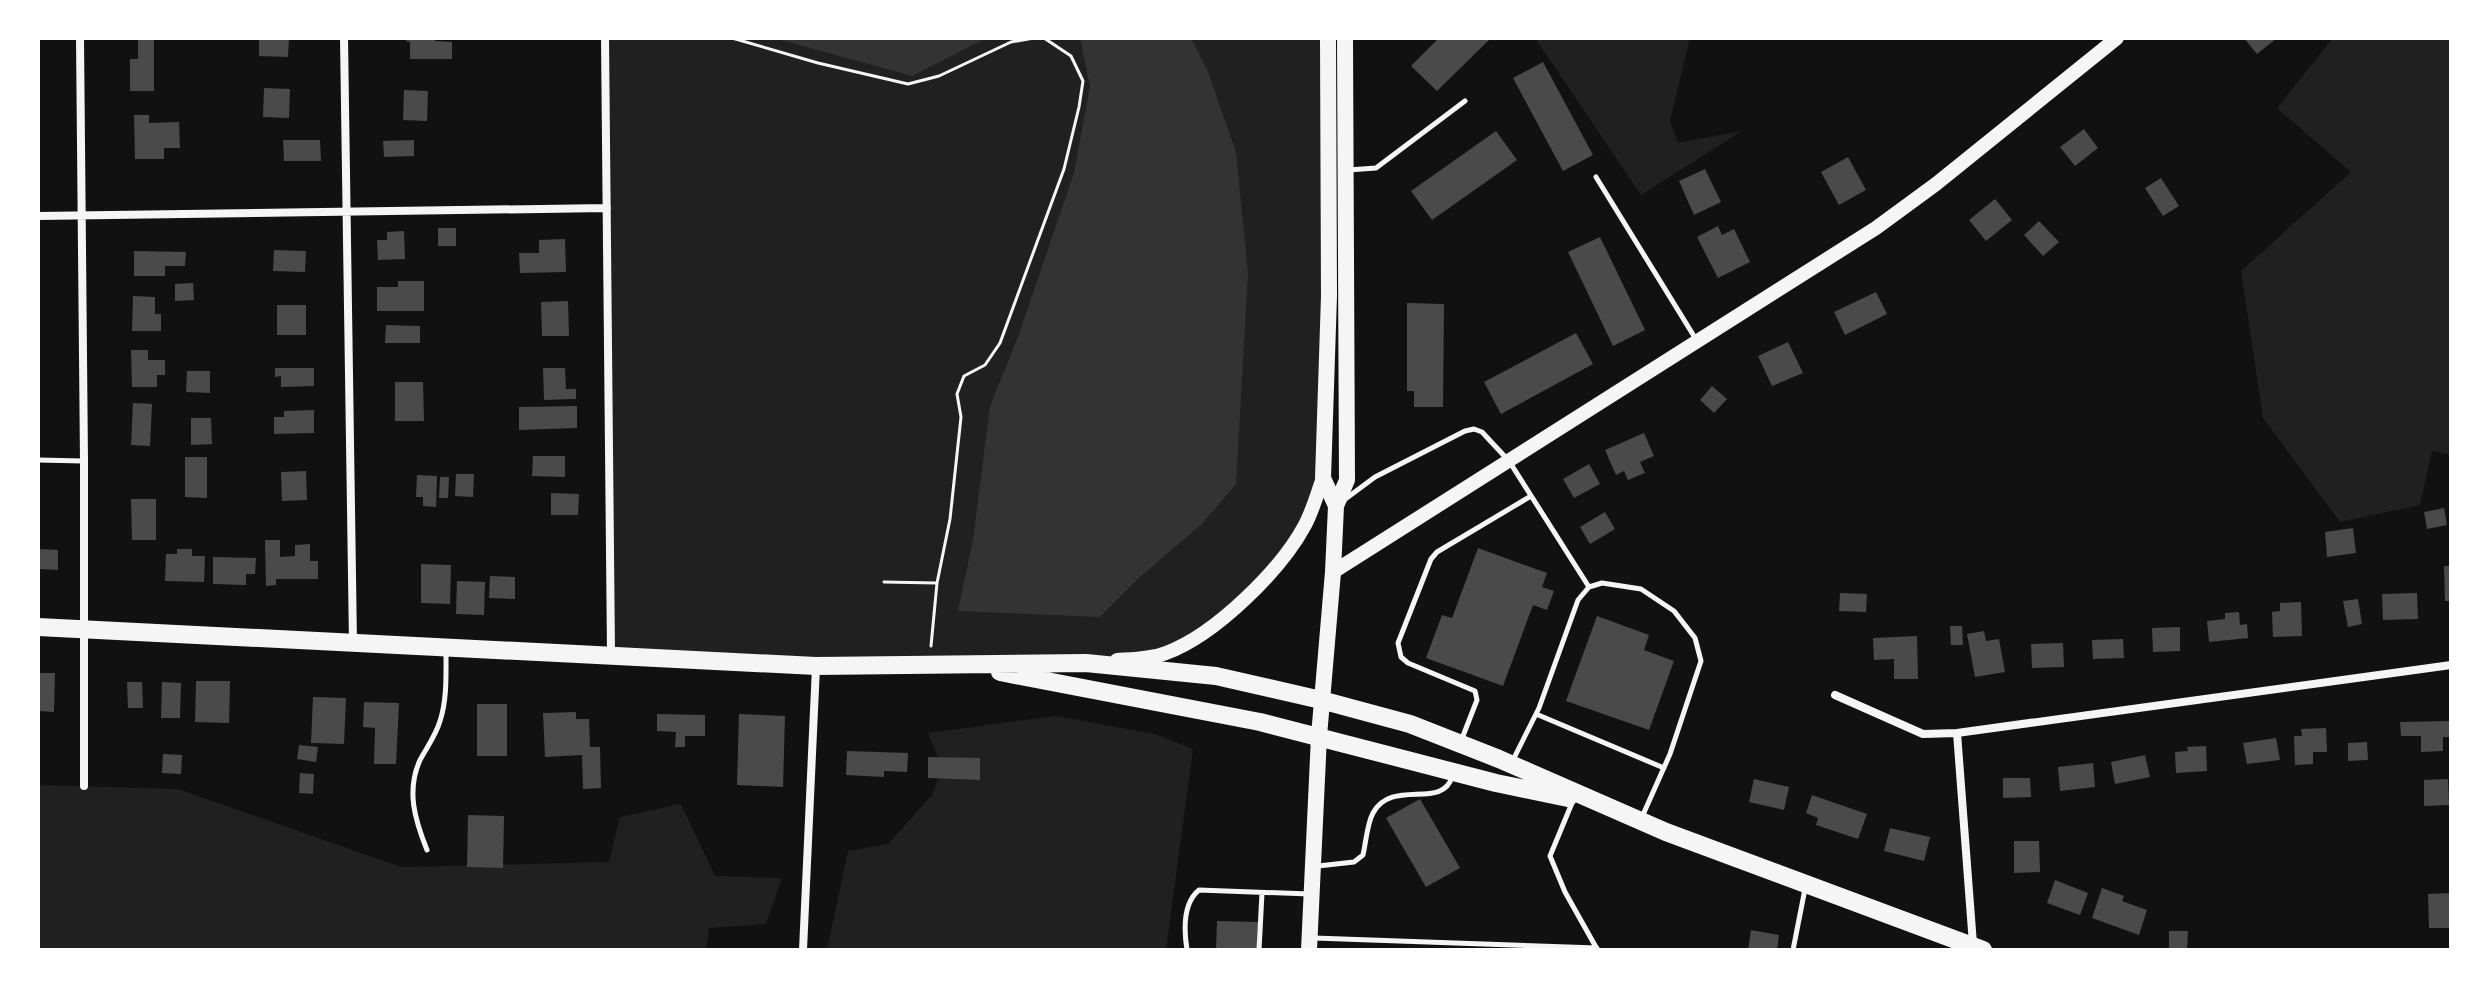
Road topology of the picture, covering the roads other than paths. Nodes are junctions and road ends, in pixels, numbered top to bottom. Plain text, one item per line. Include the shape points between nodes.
1 (80, 38) edge
2 (344, 38) edge
3 (605, 38) edge
4 (1328, 38) edge
5 (1345, 38) edge
6 (2117, 38) edge
7 (1465, 101) dead end
8 (1337, 170) junction
9 (1596, 177) dead end
10 (607, 208) junction
11 (347, 211) junction
12 (82, 215) junction
13 (38, 216) edge
14 (1698, 342) junction
15 (38, 460) edge
16 (84, 461) junction
17 (1509, 461) junction
18 (1323, 478) junction
19 (1531, 496) junction
20 (1336, 506) junction
21 (1333, 572) junction
22 (1589, 587) junction
23 (38, 627) edge
24 (85, 630) junction
25 (353, 643) junction
26 (447, 648) junction
27 (611, 655) junction
28 (1086, 663) junction
29 (2451, 665) edge
30 (816, 666) junction
31 (961, 666) junction
32 (1835, 695) dead end
33 (1321, 700) junction
34 (1536, 714) junction
35 (1957, 733) junction
36 (1319, 736) junction
37 (1460, 743) junction
38 (1511, 764) junction
39 (1664, 768) junction
40 (1454, 772) junction
41 (84, 786) dead end
42 (1573, 799) junction
43 (1605, 806) junction
44 (1640, 821) junction
45 (427, 850) dead end
46 (1313, 866) junction
47 (1806, 884) junction
48 (1262, 893) junction
49 (1311, 894) junction
50 (1401, 942) junction
51 (1309, 944) edge
52 (1451, 947) edge
53 (1978, 948) edge
54 (1597, 949) edge
55 (803, 950) edge
56 (1187, 950) edge
57 (1259, 950) edge
58 (1400, 950) edge
59 (1793, 950) edge

1 - 12 street
2 - 11 street
3 - 10 street
4 - 8 main road
5 - 8 main road
6 - 14 street via 1876,228
7 - 8 lane via 1376,168
8 - 18 main road
8 - 20 main road via 1347,480
9 - 14 lane
10 - 11 street
10 - 27 street
11 - 12 street
11 - 25 street
12 - 13 street
12 - 16 street
14 - 17 street
15 - 16 lane
16 - 24 street
17 - 19 lane
17 - 20 lane via 1482,432 1465,431 1375,477
17 - 21 street
18 - 20 main road
18 - 28 street via 1292,546 1224,618 1162,655
19 - 22 lane
19 - 37 lane via 1437,552 1398,643 1408,663 1475,691 1477,700
20 - 21 main road
21 - 33 main road
22 - 34 lane via 1578,600
22 - 39 lane via 1602,583 1641,589 1674,611 1695,638 1701,661
23 - 24 highway
24 - 25 highway
24 - 41 street
25 - 26 highway
26 - 27 highway
26 - 45 lane via 443,710 417,768 413,791
27 - 30 highway
28 - 31 highway
28 - 33 highway via 1216,676
29 - 35 street
30 - 31 highway
30 - 55 street
31 - 36 highway
32 - 35 street via 1923,734
33 - 36 main road
33 - 37 highway
34 - 38 lane
34 - 39 lane
35 - 53 street
36 - 40 highway
36 - 46 main road
37 - 38 highway
38 - 43 highway
39 - 44 lane
40 - 42 highway
40 - 46 lane via 1443,791 1413,792 1378,806 1363,855 1354,862
42 - 43 highway
42 - 54 lane via 1550,856
43 - 44 highway
44 - 47 highway
46 - 49 main road
47 - 53 highway
47 - 59 lane
48 - 49 lane
48 - 56 lane via 1199,890 1187,909
48 - 57 lane
49 - 51 main road
50 - 51 lane
50 - 52 lane
50 - 58 lane
52 - 54 lane

